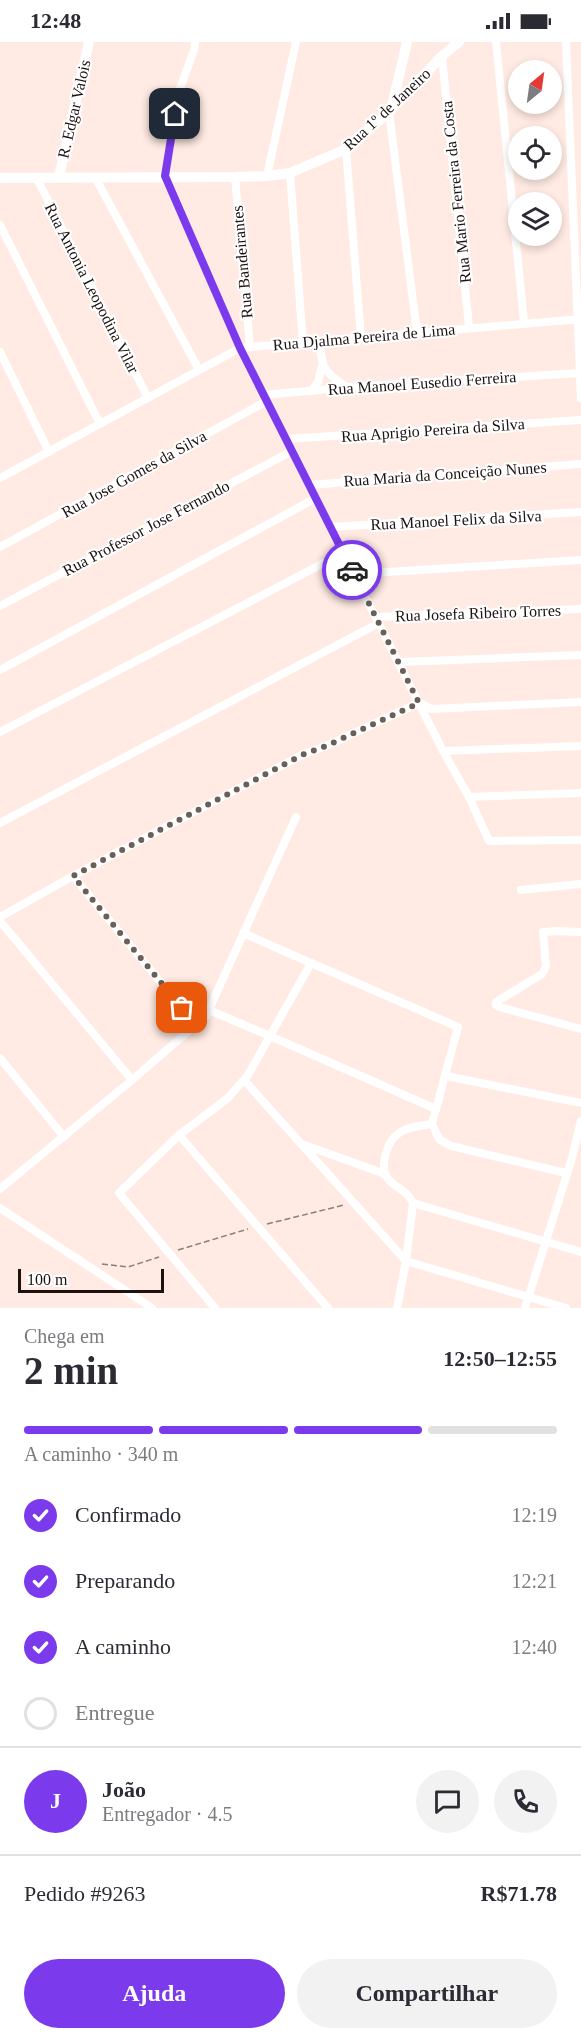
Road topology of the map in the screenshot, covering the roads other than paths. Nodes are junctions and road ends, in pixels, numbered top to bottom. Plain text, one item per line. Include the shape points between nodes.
1 (88, 42) edge
2 (195, 42) edge
3 (296, 42) edge
4 (406, 42) edge
5 (459, 42) edge
6 (496, 42) edge
7 (566, 42) edge
8 (442, 56) junction
9 (390, 110) junction
10 (346, 149) junction
11 (290, 173) junction
12 (165, 176) junction
13 (267, 176) junction
14 (0, 177) edge
15 (36, 177) junction
16 (59, 177) junction
17 (95, 177) junction
18 (235, 177) junction
19 (0, 225) edge
20 (580, 319) edge
21 (524, 322) junction
22 (469, 327) junction
23 (417, 333) junction
24 (361, 338) junction
25 (319, 341) junction
26 (303, 343) junction
27 (240, 348) junction
28 (250, 348) junction
29 (0, 352) edge
30 (322, 366) junction
31 (199, 370) junction
32 (579, 373) junction
33 (347, 387) junction
34 (311, 391) junction
35 (148, 398) junction
36 (266, 398) junction
37 (581, 398) edge
38 (581, 420) edge
39 (100, 424) junction
40 (286, 439) junction
41 (292, 451) junction
42 (49, 452) junction
43 (581, 464) edge
44 (0, 476) edge
45 (309, 485) junction
46 (316, 498) junction
47 (581, 512) edge
48 (330, 527) junction
49 (0, 547) edge
50 (343, 553) junction
51 (581, 560) edge
52 (354, 574) junction
53 (0, 606) edge
54 (581, 609) edge
55 (378, 620) junction
56 (581, 654) edge
57 (399, 662) junction
58 (0, 670) edge
59 (581, 702) edge
60 (419, 703) junction
61 (0, 732) edge
62 (581, 746) edge
63 (443, 751) junction
64 (581, 793) edge
65 (470, 797) junction
66 (296, 817) dead end
67 (0, 823) edge
68 (581, 840) edge
69 (73, 876) junction
70 (581, 884) edge
71 (521, 890) dead end
72 (0, 919) edge
73 (581, 932) edge
74 (243, 933) junction
75 (311, 963) junction
76 (209, 1010) junction
77 (196, 1024) junction
78 (581, 1029) edge
79 (270, 1036) junction
80 (0, 1058) edge
81 (446, 1076) junction
82 (132, 1080) junction
83 (244, 1080) junction
84 (581, 1103) edge
85 (436, 1109) junction
86 (581, 1121) edge
87 (432, 1124) junction
88 (179, 1135) junction
89 (64, 1137) junction
90 (300, 1143) junction
91 (566, 1173) junction
92 (385, 1174) junction
93 (0, 1190) edge
94 (413, 1203) junction
95 (0, 1208) edge
96 (545, 1243) junction
97 (581, 1252) edge
98 (406, 1261) junction
99 (528, 1297) junction
100 (152, 1308) edge
101 (215, 1308) edge
102 (328, 1308) edge
103 (398, 1308) edge
104 (525, 1308) edge
105 (566, 1308) edge

1 - 16 main road, R. Edgar Valois
2 - 12 street via 178,94
3 - 13 street
4 - 9 main road
5 - 8 main road, Rua 1º de Janeiro
6 - 21 street
7 - 20 street
8 - 9 main road, Rua 1º de Janeiro
8 - 22 street, Rua Mario Ferreira da Costa
9 - 10 main road, Rua 1º de Janeiro
9 - 23 street
10 - 11 main road, Rua 1º de Janeiro
10 - 24 street
11 - 13 main road, Rua 1º de Janeiro
11 - 26 street
12 - 17 main road, Rua 1º de Janeiro
12 - 18 main road, Rua 1º de Janeiro
12 - 27 street
13 - 18 main road, Rua 1º de Janeiro
14 - 15 main road, Rua 1º de Janeiro
15 - 16 main road, Rua 1º de Janeiro
15 - 35 street, Rua Antonia Leopodina Vilar
16 - 17 main road, Rua 1º de Janeiro
17 - 31 street
18 - 28 street, Rua Bandeirantes
19 - 39 street
20 - 21 street, Rua Djalma Pereira de Lima
20 - 32 street
21 - 22 street, Rua Djalma Pereira de Lima
22 - 23 street, Rua Djalma Pereira de Lima
23 - 24 street, Rua Djalma Pereira de Lima
24 - 25 street, Rua Djalma Pereira de Lima
25 - 26 street, Rua Djalma Pereira de Lima
25 - 30 street
26 - 28 street, Rua Djalma Pereira de Lima
27 - 28 street, Rua Djalma Pereira de Lima
27 - 31 street, Rua Djalma Pereira de Lima
27 - 36 street
29 - 42 street
30 - 33 street
30 - 34 street
31 - 35 street, Rua Djalma Pereira de Lima
32 - 33 street, Rua Manoel Eusedio Ferreira
32 - 37 street
33 - 34 street, Rua Manoel Eusedio Ferreira
34 - 36 street, Rua Manoel Eusedio Ferreira
35 - 39 street, Rua Djalma Pereira de Lima
36 - 40 street
36 - 49 street, Rua Jose Gomes da Silva
38 - 40 street, Rua Aprigio Pereira da Silva
39 - 42 street, Rua Djalma Pereira de Lima
40 - 41 street
41 - 45 street
41 - 53 street, Rua Professor Jose Fernando
42 - 44 street, Rua Djalma Pereira de Lima
43 - 45 street, Rua Maria da Conceição Nunes
45 - 46 street
46 - 48 street
46 - 58 street
47 - 48 street, Rua Manoel Felix da Silva
48 - 50 street
50 - 52 street
50 - 61 street
51 - 52 street
52 - 55 street
54 - 55 street, Rua Josefa Ribeiro Torres
55 - 57 street
55 - 67 street
56 - 57 street
57 - 60 street
59 - 60 street via 431,709
60 - 63 street
60 - 69 street via 302,755
62 - 63 street
63 - 65 street
64 - 65 street
65 - 68 street via 489,841
66 - 74 street
69 - 72 street
69 - 77 street
70 - 71 street
72 - 82 street
73 - 78 street via 543,932 546,966 542,974 496,1002 499,1007
74 - 75 street
74 - 76 street
75 - 79 street
75 - 81 street via 458,1027
76 - 77 street
76 - 79 street
77 - 82 street
79 - 83 street
79 - 85 street
80 - 89 street
81 - 84 street
81 - 85 street
82 - 89 street
83 - 88 street via 228,1098
83 - 90 street
85 - 87 street
86 - 91 street
87 - 91 street via 439,1139 451,1146
87 - 92 street via 398,1133 385,1156
88 - 101 street via 119,1193
88 - 102 street
89 - 93 street
90 - 92 street
90 - 98 street
91 - 96 street
92 - 94 street via 409,1194
94 - 96 street
94 - 98 street
95 - 100 street
96 - 97 street
96 - 99 street
98 - 99 street
98 - 103 street
99 - 104 street
99 - 105 street

